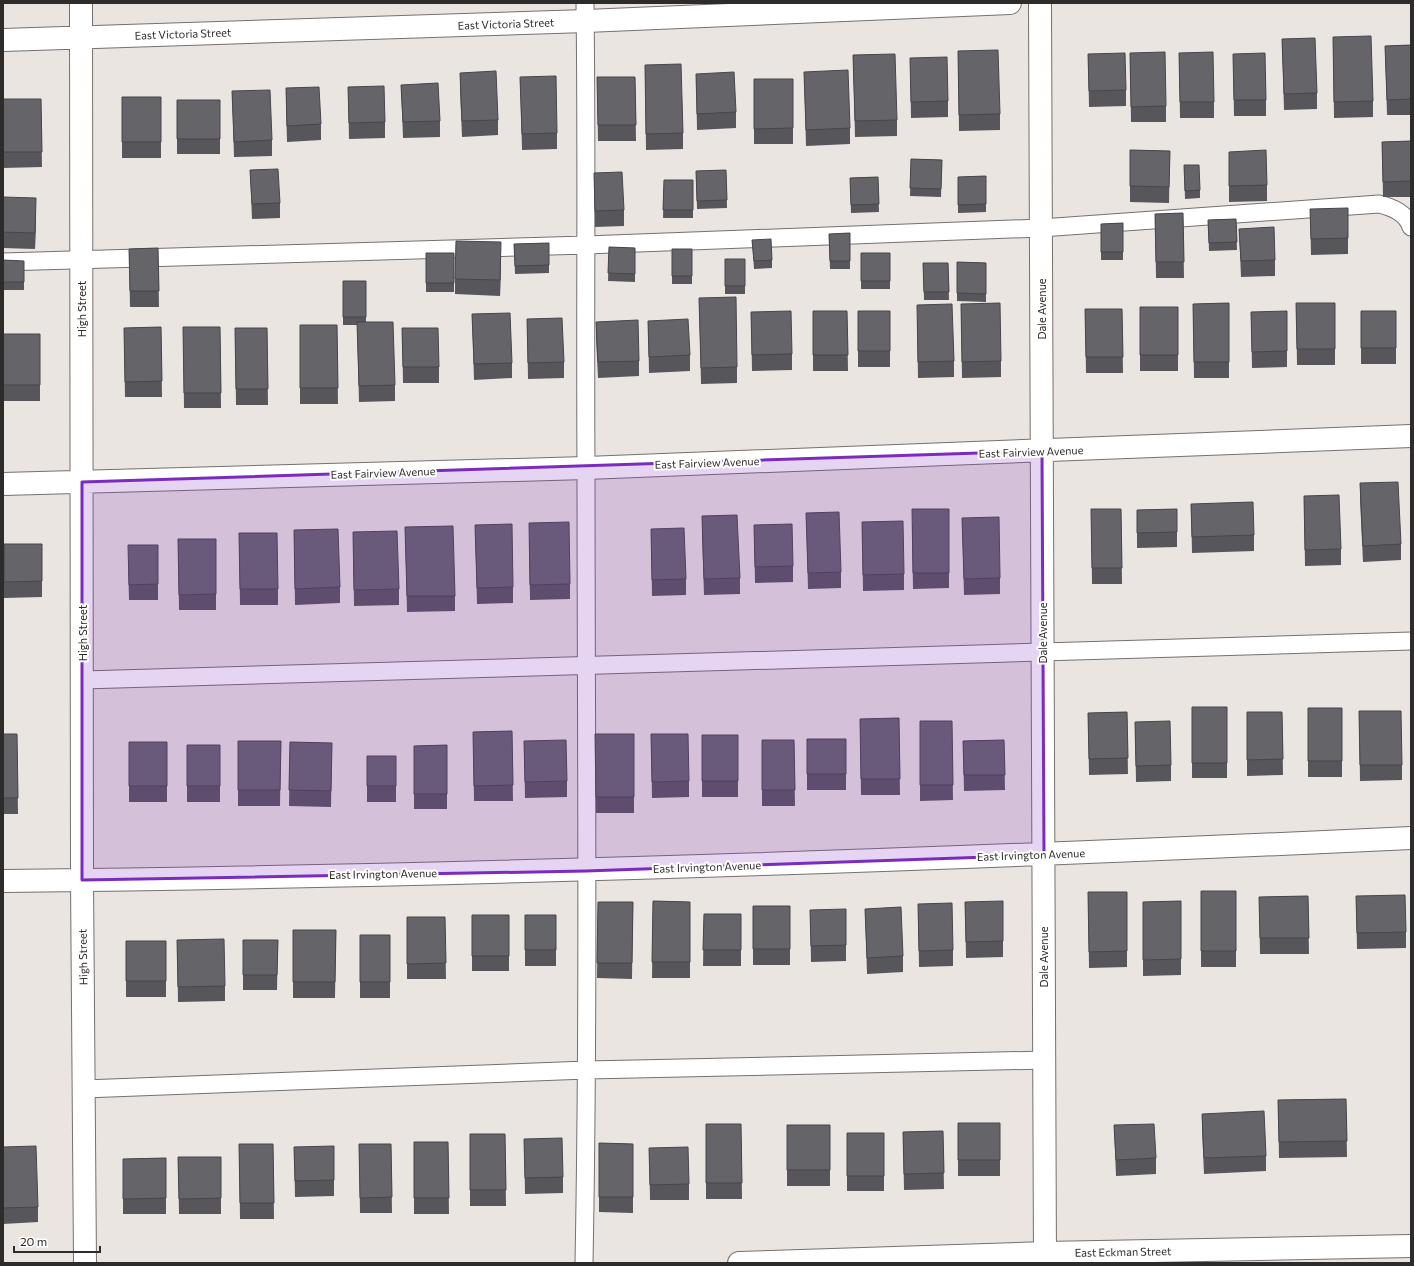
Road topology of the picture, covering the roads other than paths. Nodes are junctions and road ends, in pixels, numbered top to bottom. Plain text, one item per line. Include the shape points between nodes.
1 (81, 3) edge
2 (1010, 3) edge
3 (1040, 3) edge
4 (586, 12) edge
5 (81, 38) junction
6 (3, 40) edge
7 (1411, 227) edge
8 (1041, 228) junction
9 (586, 245) junction
10 (82, 260) junction
11 (3, 262) edge
12 (1411, 436) edge
13 (1042, 451) junction
14 (586, 468) junction
15 (82, 482) junction
16 (3, 484) edge
17 (1411, 641) edge
18 (1043, 654) junction
19 (587, 664) junction
20 (83, 680) junction
21 (1411, 838) edge
22 (1044, 855) junction
23 (586, 871) junction
24 (82, 880) junction
25 (3, 881) edge
26 (1045, 1060) junction
27 (587, 1070) junction
28 (84, 1089) junction
29 (1411, 1246) edge
30 (1045, 1258) edge
31 (85, 1263) edge
32 (584, 1263) edge
33 (738, 1263) edge

1 - 5 street, High Street
2 - 4 street, East Victoria Street
3 - 8 street, Dale Avenue
4 - 5 street, East Victoria Street
4 - 9 lane
5 - 6 street, East Victoria Street
5 - 10 street, High Street
7 - 8 lane via 1404,216 1389,206 1380,204
8 - 9 lane
8 - 13 street, Dale Avenue
9 - 10 lane
9 - 14 lane
10 - 11 lane
10 - 15 street, High Street
12 - 13 street, East Fairview Avenue
13 - 14 street, East Fairview Avenue
13 - 18 street, Dale Avenue
14 - 15 street, East Fairview Avenue
14 - 19 lane
15 - 16 street, East Fairview Avenue
15 - 20 street, High Street
17 - 18 lane
18 - 19 lane
18 - 22 street, Dale Avenue
19 - 20 lane
19 - 23 lane
20 - 24 street, High Street
21 - 22 street, East Irvington Avenue
22 - 23 street, East Irvington Avenue
22 - 26 street, Dale Avenue
23 - 24 street, East Irvington Avenue
23 - 27 lane
24 - 25 street, East Irvington Avenue
24 - 28 street, High Street
26 - 27 lane
26 - 30 street, Dale Avenue
27 - 28 lane
27 - 32 lane
28 - 31 street, High Street
29 - 30 street, East Eckman Street
30 - 33 street, East Eckman Street

